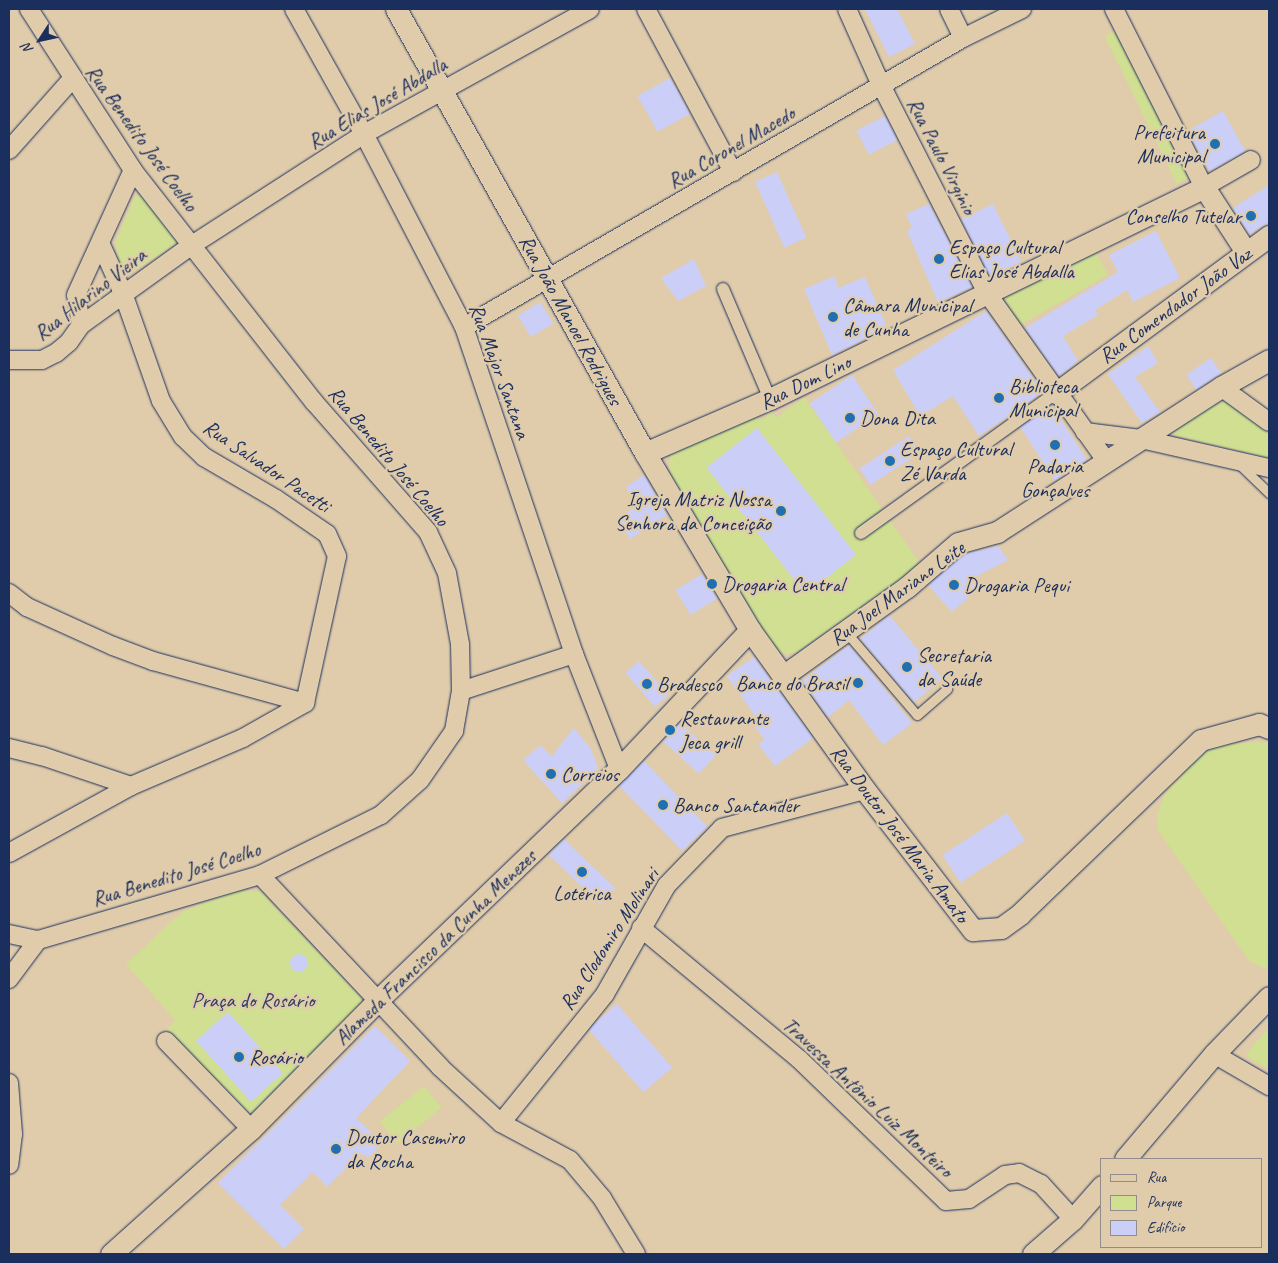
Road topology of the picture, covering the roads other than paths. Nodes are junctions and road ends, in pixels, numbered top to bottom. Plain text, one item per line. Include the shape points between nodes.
1 (29, 9) edge
2 (294, 9) edge
3 (396, 9) edge
4 (590, 9) edge
5 (646, 9) edge
6 (847, 9) edge
7 (949, 9) edge
8 (1022, 9) edge
9 (1114, 9) edge
10 (963, 38) junction
11 (72, 79) junction
12 (881, 85) junction
13 (442, 90) junction
14 (364, 134) junction
15 (9, 150) edge
16 (1252, 160) dead end
17 (133, 170) junction
18 (733, 172) junction
19 (1204, 187) junction
20 (1269, 236) edge
21 (101, 245) junction
22 (192, 245) junction
23 (1246, 252) junction
24 (548, 278) junction
25 (723, 289) dead end
26 (124, 293) junction
27 (987, 293) junction
28 (81, 325) junction
29 (464, 327) junction
30 (9, 360) edge
31 (1269, 360) edge
32 (1221, 387) junction
33 (1056, 392) junction
34 (770, 399) junction
35 (1269, 422) edge
36 (1085, 432) junction
37 (1141, 439) junction
38 (645, 452) junction
39 (1234, 460) junction
40 (1107, 462) junction
41 (1269, 468) edge
42 (1269, 493) edge
43 (861, 533) dead end
44 (9, 593) edge
45 (750, 630) junction
46 (846, 632) junction
47 (574, 654) junction
48 (783, 676) junction
49 (947, 689) dead end
50 (461, 691) junction
51 (306, 703) junction
52 (1269, 728) edge
53 (9, 748) edge
54 (619, 769) junction
55 (131, 786) junction
56 (865, 790) junction
57 (9, 853) edge
58 (260, 875) junction
59 (641, 928) junction
60 (9, 934) edge
61 (38, 940) junction
62 (9, 979) edge
63 (1269, 997) edge
64 (379, 999) junction
65 (166, 1041) dead end
66 (1214, 1054) junction
67 (9, 1083) edge
68 (1269, 1086) edge
69 (501, 1123) junction
70 (251, 1129) junction
71 (1126, 1158) edge
72 (9, 1165) edge
73 (1100, 1188) edge
74 (1073, 1219) junction
75 (111, 1254) edge
76 (636, 1254) edge
77 (1033, 1254) edge

1 - 11 street, Rua Benedito José Coelho
2 - 14 street, Rua Major Santana
3 - 13 street, Rua João Manoel Rodrigues
4 - 13 street, Rua Elias José Abdalla
5 - 18 street
6 - 12 street, Rua Paulo Virgínio
7 - 10 street
8 - 10 street, Rua Coronel Macedo
9 - 19 street
10 - 12 street, Rua Coronel Macedo
11 - 15 street
11 - 17 street, Rua Benedito José Coelho
12 - 18 street, Rua Coronel Macedo
12 - 27 street, Rua Paulo Virgínio
13 - 14 street, Rua Elias José Abdalla
13 - 24 street, Rua João Manoel Rodrigues
14 - 22 street, Rua Elias José Abdalla
14 - 29 street, Rua Major Santana
16 - 19 street
17 - 21 street
17 - 22 street, Rua Benedito José Coelho
18 - 24 street, Rua Coronel Macedo
19 - 23 street
19 - 27 street, Rua Dom Lino
20 - 23 street, Rua Comendador João Vaz
21 - 26 street, Rua Salvador Pacetti
21 - 28 street via 76,295
22 - 26 street, Rua Hilarino Vieira
22 - 50 street, Rua Benedito José Coelho via 314,402 428,532 447,573 460,644
23 - 33 street, Rua Comendador João Vaz
24 - 29 street, Rua Coronel Macedo
24 - 38 street, Rua João Manoel Rodrigues
25 - 34 street
26 - 28 street, Rua Hilarino Vieira
26 - 51 street, Rua Salvador Pacetti via 161,401 183,437 204,457 276,499 327,534 337,556
27 - 33 street, Rua Paulo Virgínio
27 - 34 street, Rua Dom Lino
28 - 30 street, Rua Hilarino Vieira via 70,342 42,360
29 - 47 street, Rua Major Santana
31 - 32 street, Rua Joel Mariano Leite
32 - 35 street
32 - 37 street, Rua Joel Mariano Leite
33 - 36 street, Rua Paulo Virgínio
33 - 43 street, Rua Comendador João Vaz
34 - 38 street, Rua Dom Lino
36 - 37 street
36 - 40 street, Rua Paulo Virgínio
37 - 39 street
37 - 40 street, Rua Joel Mariano Leite
38 - 45 street, Rua João Manoel Rodrigues
39 - 41 street
39 - 42 lane
40 - 46 street, Rua Joel Mariano Leite via 997,532 958,543
44 - 51 street via 26,607 153,661
45 - 48 street, Rua Doutor José Maria Amato
45 - 54 street, Alameda Francisco da Cunha Menezes
46 - 48 street, Rua Joel Mariano Leite
46 - 49 lane via 917,715
47 - 50 street
47 - 54 street, Rua Major Santana
48 - 56 street, Rua Doutor José Maria Amato
50 - 58 street, Rua Benedito José Coelho via 454,732 420,780 381,815
51 - 55 street via 243,738
52 - 56 street, Rua Doutor José Maria Amato via 1259,724 1201,740 1034,901 1001,928 973,930
53 - 55 street
54 - 64 street, Alameda Francisco da Cunha Menezes
55 - 57 street
56 - 59 street, Rua Clodomiro Molinari via 722,828 667,885
58 - 61 street, Rua Benedito José Coelho
58 - 64 street
59 - 69 street, Rua Clodomiro Molinari via 605,994
59 - 74 street, Travessa Antônio Luiz Monteiro via 799,1059 946,1201 969,1200 1005,1175 1019,1173 1041,1184
60 - 61 street
61 - 62 street
63 - 66 street
64 - 69 street via 440,1067
64 - 70 street, Alameda Francisco da Cunha Menezes
65 - 70 street
66 - 68 street
66 - 71 street
67 - 72 street via 13,1134
69 - 76 street via 570,1160 602,1198
70 - 75 street, Alameda Francisco da Cunha Menezes
73 - 74 street
74 - 77 street

